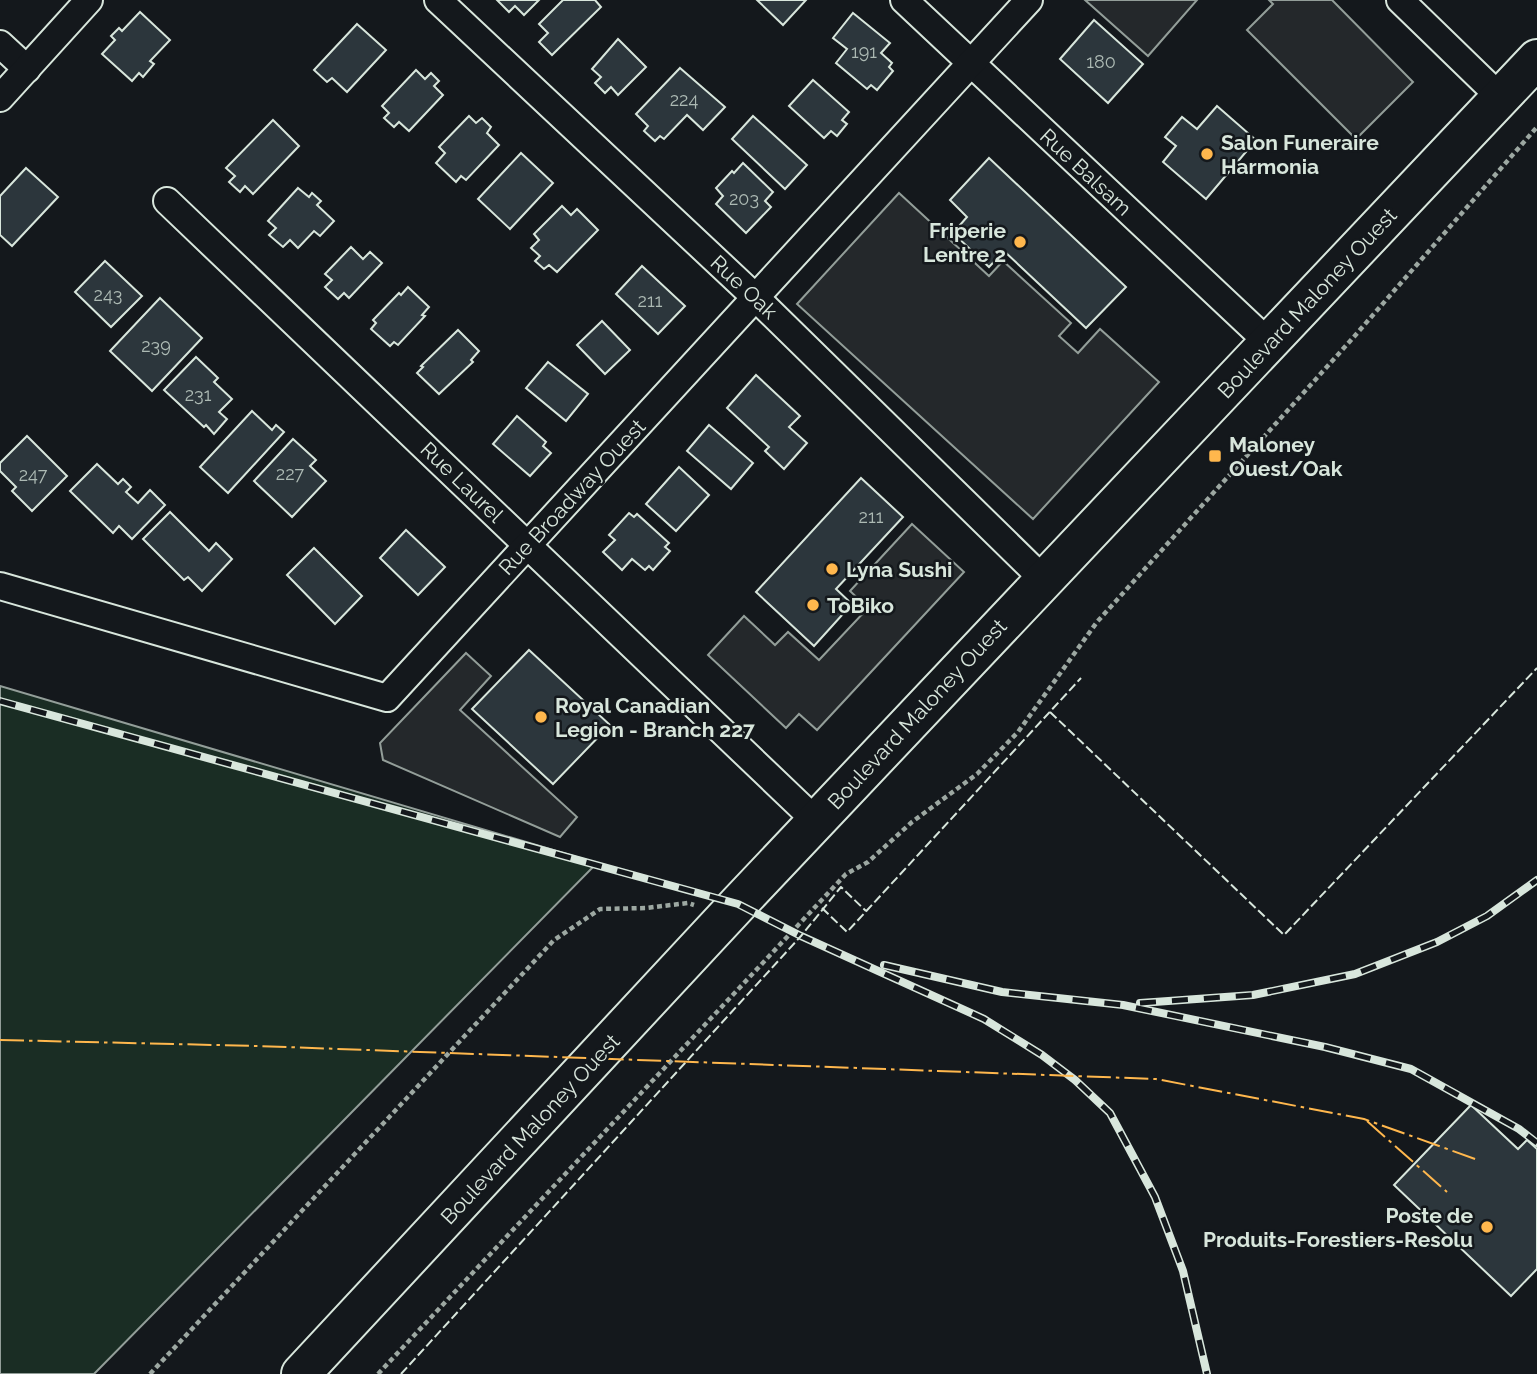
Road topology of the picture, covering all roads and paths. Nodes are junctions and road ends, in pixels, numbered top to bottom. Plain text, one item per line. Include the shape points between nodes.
1 (89, 0) edge
2 (438, 0) edge
3 (904, 0) edge
4 (1029, 0) edge
5 (1400, 0) edge
6 (0, 44) edge
7 (1537, 59) edge
8 (971, 64) junction
9 (27, 69) junction
10 (0, 98) edge
11 (1501, 98) junction
12 (1537, 127) edge
13 (167, 201) dead end
14 (755, 297) junction
15 (1269, 343) junction
16 (528, 545) junction
17 (1044, 580) junction
18 (0, 586) edge
19 (816, 821) junction
20 (723, 919) junction
21 (149, 1374) edge
22 (301, 1374) edge
23 (378, 1374) edge

1 - 9 street
2 - 14 street, Rue Oak
3 - 8 street, Rue Balsam
4 - 8 street, Rue Broadway Ouest
5 - 11 street
6 - 9 street
7 - 11 main road, Boulevard Maloney Ouest
8 - 14 street, Rue Broadway Ouest
8 - 15 street, Rue Balsam
9 - 10 street
11 - 15 main road, Boulevard Maloney Ouest
12 - 23 path via 1097,622 1011,740 977,774 868,862 846,874
13 - 16 street, Rue Laurel
14 - 16 street, Rue Broadway Ouest
14 - 17 street, Rue Oak
15 - 17 main road, Boulevard Maloney Ouest
16 - 18 street, Rue Broadway Ouest via 387,698
16 - 19 street, Rue Laurel
17 - 19 main road, Boulevard Maloney Ouest
19 - 20 main road, Boulevard Maloney Ouest
20 - 21 path via 688,903 600,909 554,940
20 - 22 main road, Boulevard Maloney Ouest

